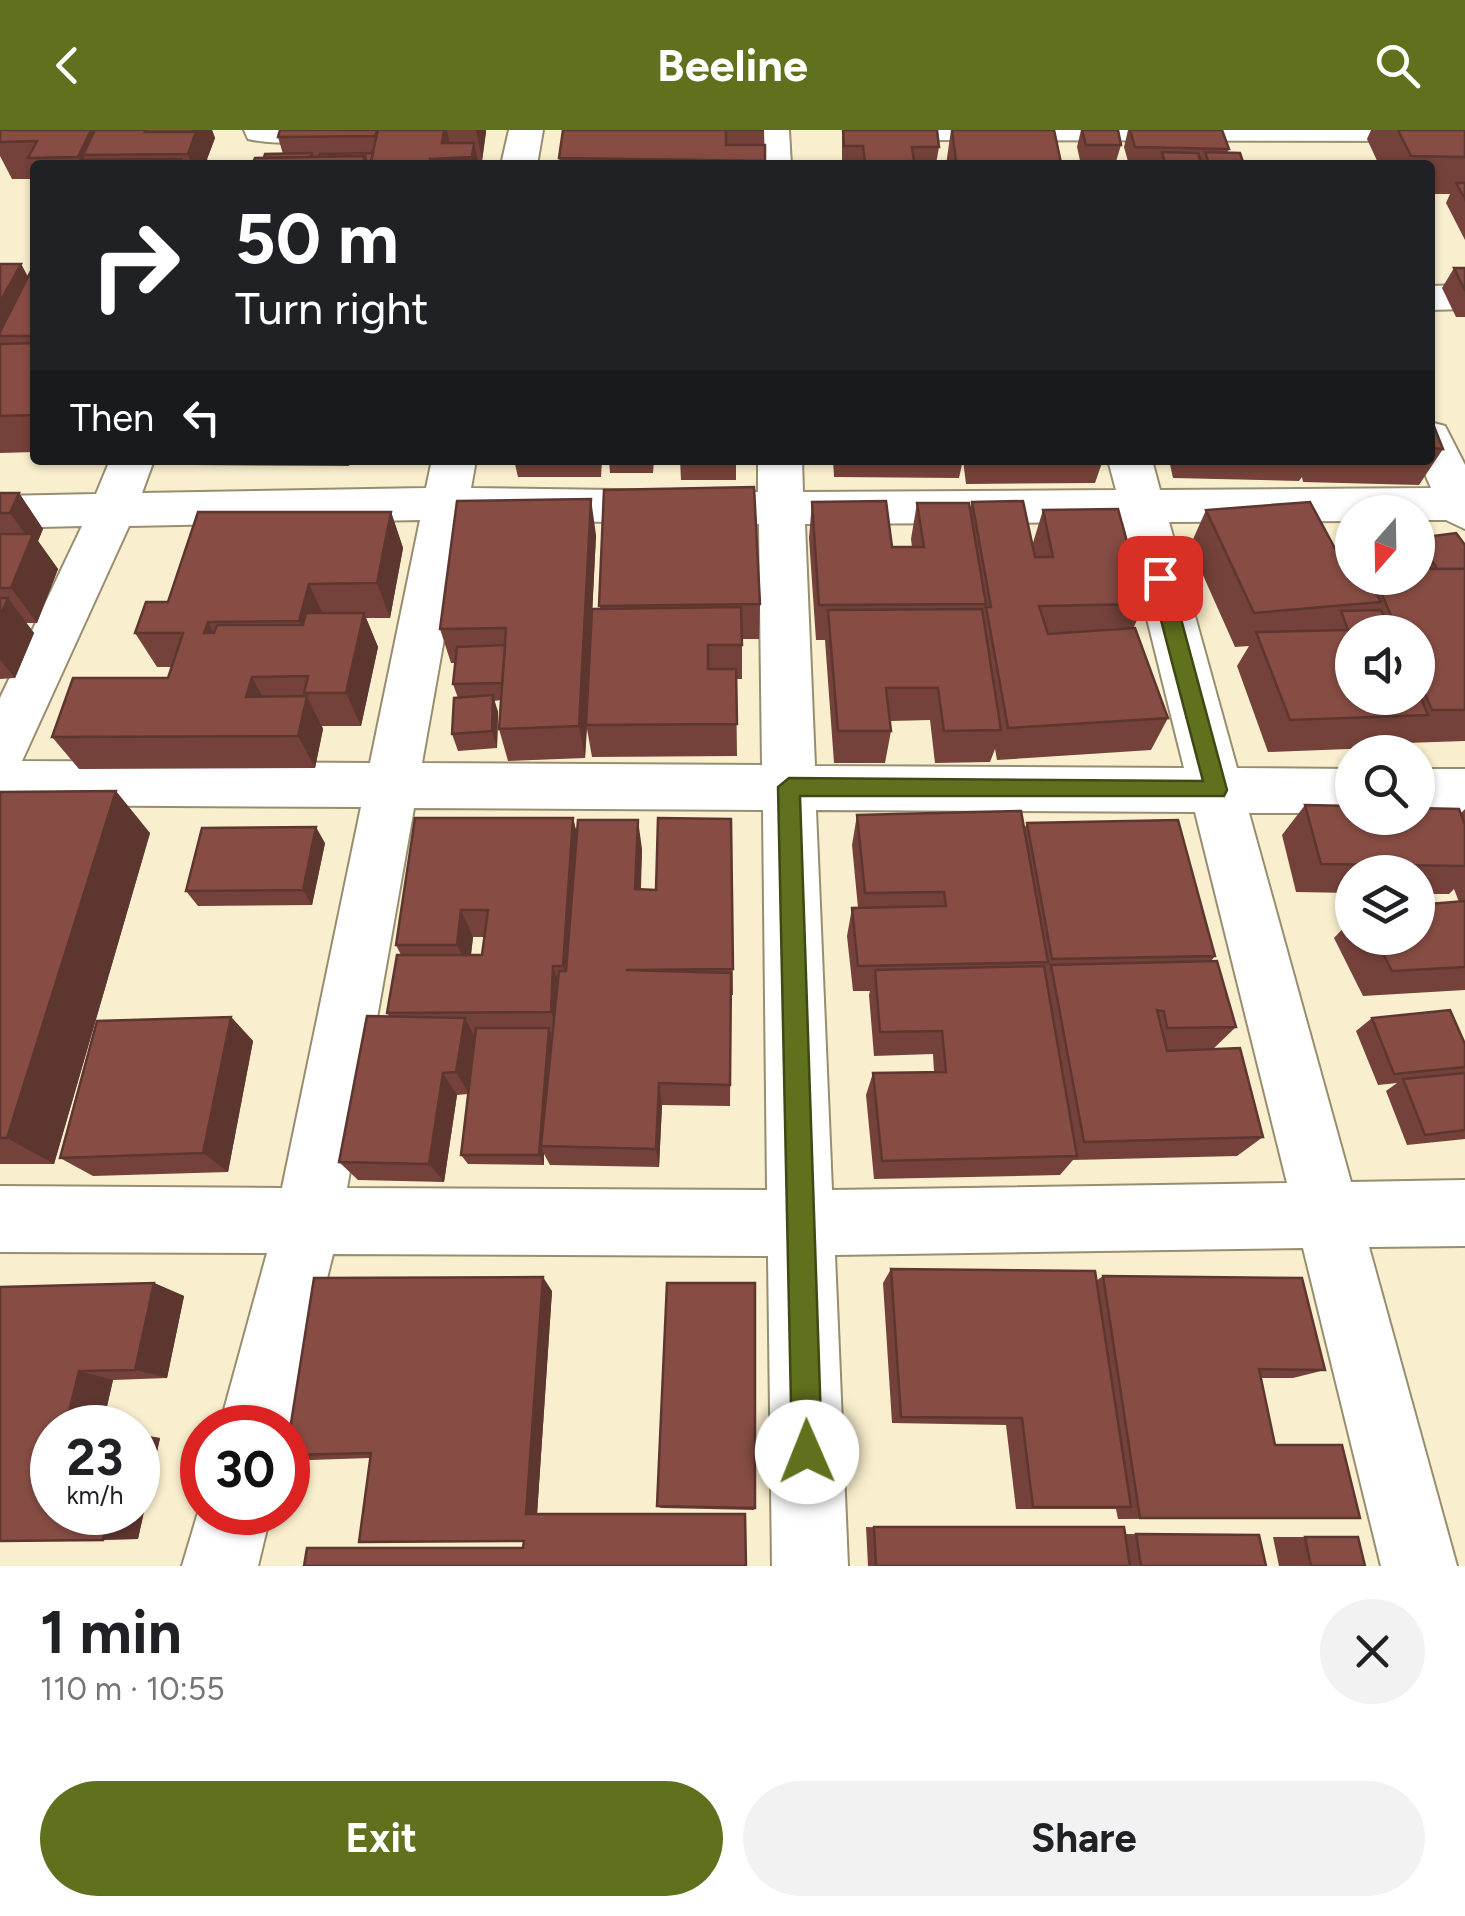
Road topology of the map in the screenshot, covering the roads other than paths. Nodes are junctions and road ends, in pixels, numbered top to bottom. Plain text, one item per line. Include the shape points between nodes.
1 (319, 130) edge
2 (526, 130) edge
3 (772, 130) edge
4 (922, 130) edge
5 (1044, 130) edge
6 (1291, 130) edge
7 (1465, 130) edge
8 (260, 131) edge
9 (248, 160) edge
10 (521, 160) edge
11 (772, 160) edge
12 (1052, 160) edge
13 (1305, 160) edge
14 (1435, 298) edge
15 (1465, 298) edge
16 (1435, 446) edge
17 (130, 465) edge
18 (449, 482) edge
19 (1136, 483) edge
20 (781, 484) edge
21 (1464, 507) edge
22 (0, 512) edge
23 (112, 512) junction
24 (0, 752) edge
25 (0, 783) edge
26 (393, 785) junction
27 (789, 787) junction
28 (1216, 790) junction
29 (1335, 790) edge
30 (1435, 791) edge
31 (1465, 791) edge
32 (1465, 1213) edge
33 (1328, 1216) junction
34 (0, 1218) edge
35 (308, 1222) junction
36 (801, 1223) junction
37 (262, 1405) edge
38 (228, 1535) edge
39 (220, 1566) edge
40 (810, 1566) edge
41 (1419, 1566) edge

1 - 8 street
2 - 10 street
3 - 11 street
4 - 5 street
5 - 6 street
5 - 12 street
6 - 7 street
6 - 13 street
8 - 9 street
14 - 15 street
16 - 21 street
17 - 23 street
18 - 20 street
18 - 23 street
18 - 26 street
19 - 20 street
19 - 21 street
19 - 28 street
20 - 27 street
22 - 23 street
23 - 24 street
25 - 26 street
26 - 27 street
26 - 35 street
27 - 28 street
27 - 36 street
28 - 29 street
28 - 33 street
30 - 31 street
32 - 33 street
33 - 36 street
33 - 41 street
34 - 35 street
35 - 36 street
35 - 37 street
36 - 40 street
38 - 39 street

